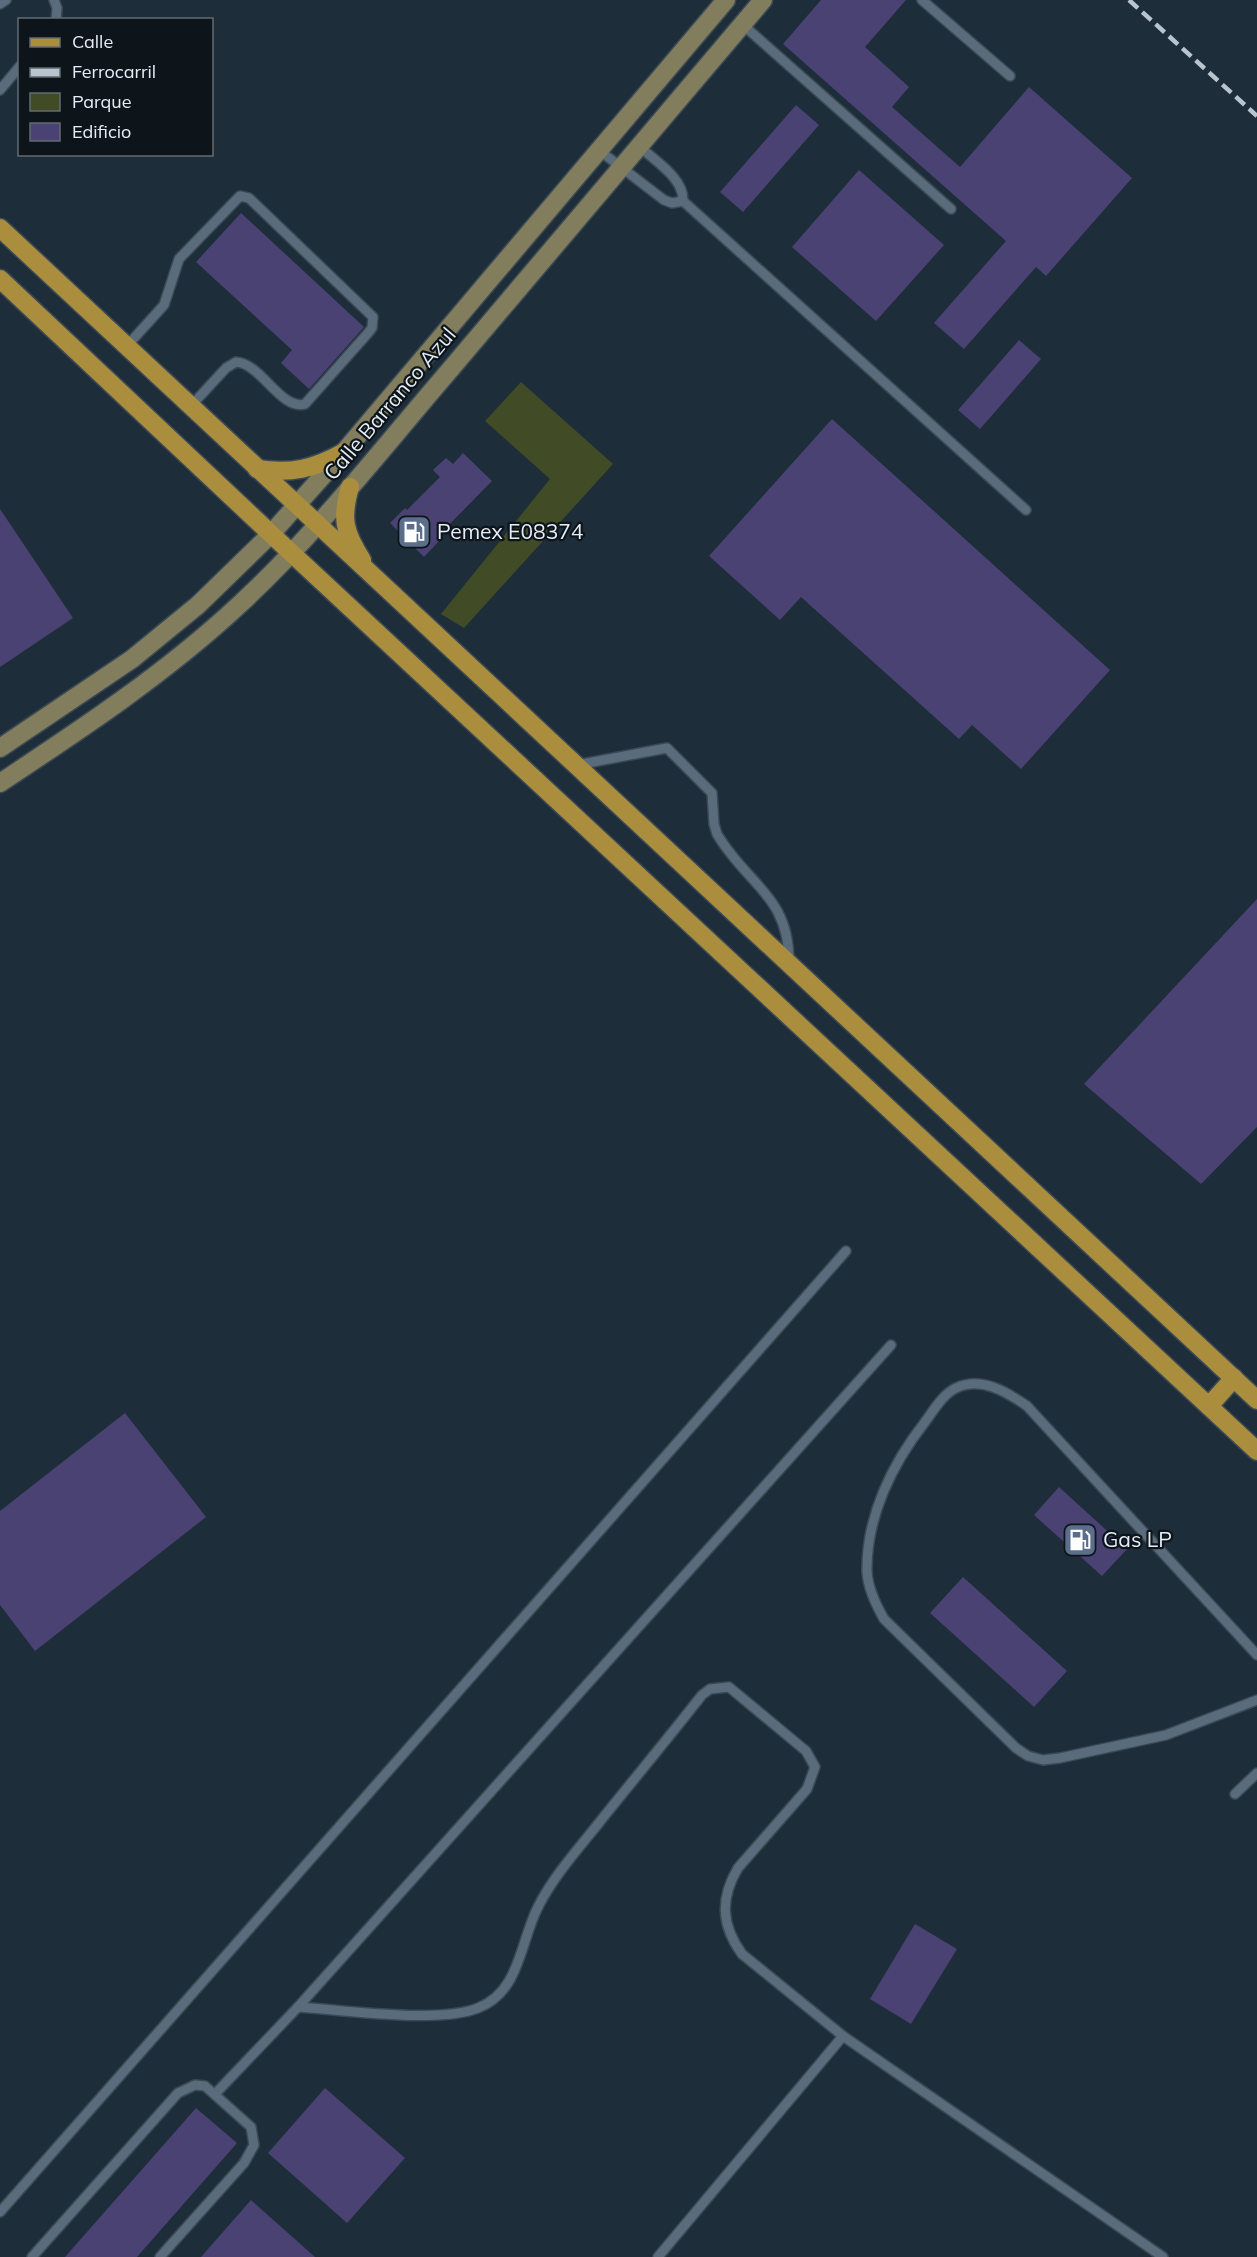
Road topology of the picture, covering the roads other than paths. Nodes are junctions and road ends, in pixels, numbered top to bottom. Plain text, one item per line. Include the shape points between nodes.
1 (6, 0) edge
2 (54, 0) edge
3 (726, 0) edge
4 (763, 0) edge
5 (922, 0) edge
6 (0, 4) edge
7 (56, 18) edge
8 (742, 24) junction
9 (18, 68) edge
10 (1010, 76) dead end
11 (0, 90) edge
12 (639, 146) junction
13 (600, 151) junction
14 (620, 168) junction
15 (683, 201) junction
16 (951, 208) dead end
17 (0, 228) edge
18 (0, 279) edge
19 (444, 335) junction
20 (126, 347) junction
21 (423, 400) junction
22 (190, 407) junction
23 (344, 452) junction
24 (257, 470) junction
25 (350, 487) junction
26 (297, 506) junction
27 (1026, 510) dead end
28 (316, 525) junction
29 (271, 534) junction
30 (292, 553) junction
31 (379, 583) junction
32 (0, 748) edge
33 (575, 766) junction
34 (0, 783) edge
35 (789, 962) junction
36 (846, 1251) dead end
37 (891, 1344) dead end
38 (1234, 1378) junction
39 (1257, 1400) edge
40 (1209, 1406) junction
41 (1257, 1451) edge
42 (1257, 1655) edge
43 (1257, 1700) edge
44 (1257, 1773) edge
45 (1235, 1794) dead end
46 (298, 2007) junction
47 (843, 2036) junction
48 (215, 2094) junction
49 (0, 2212) edge
50 (32, 2257) edge
51 (160, 2257) edge
52 (658, 2257) edge
53 (1163, 2257) edge

1 - 6 lane
2 - 7 lane
3 - 13 main road, Calle Barranco Azul
4 - 8 main road, Calle Barranco Azul
5 - 10 lane
8 - 12 main road, Calle Barranco Azul
8 - 16 lane
9 - 11 lane
12 - 14 main road, Calle Barranco Azul
12 - 15 lane via 678,182
13 - 14 lane
13 - 19 main road, Calle Barranco Azul
14 - 15 lane via 664,200
14 - 21 main road, Calle Barranco Azul
15 - 27 lane
17 - 20 main road
18 - 29 main road
19 - 21 main road via 444,345 412,387
19 - 23 main road, Calle Barranco Azul
20 - 22 main road
20 - 22 lane via 164,305 179,259 240,196 249,198 373,317 368,333 305,404 291,403 247,365 237,362 226,368
21 - 25 main road, Calle Barranco Azul
22 - 24 main road
23 - 24 main road via 306,470
23 - 26 main road, Calle Barranco Azul
24 - 26 main road
25 - 28 main road, Calle Barranco Azul
25 - 31 main road via 344,509 346,530
26 - 28 main road
26 - 29 main road, Calle Barranco Azul
28 - 30 main road, Calle Barranco Azul
28 - 31 main road
29 - 30 main road
29 - 32 main road, Calle Barranco Azul via 198,605 132,659
30 - 34 main road, Calle Barranco Azul via 237,608 144,684
30 - 40 main road
31 - 33 main road
33 - 35 main road
33 - 35 lane via 667,748 712,794 717,834 783,919
35 - 38 main road
36 - 49 lane
37 - 46 lane
38 - 39 main road
38 - 40 main road
40 - 41 main road
42 - 43 lane via 1027,1406 1005,1391 988,1386 955,1389 937,1406 893,1468 879,1500 871,1541 867,1573 874,1600 884,1619 1028,1756 1043,1760 1060,1758 1143,1741
44 - 45 lane
46 - 47 lane via 435,2015 459,2014 495,1999 516,1969 526,1935 551,1885 702,1695 719,1686 747,1701 806,1751 815,1767 807,1789 729,1882 724,1899 727,1928 742,1954
46 - 48 lane
47 - 52 lane
47 - 53 lane
48 - 50 lane via 205,2086 195,2085 178,2093
48 - 51 lane via 251,2127 251,2154

